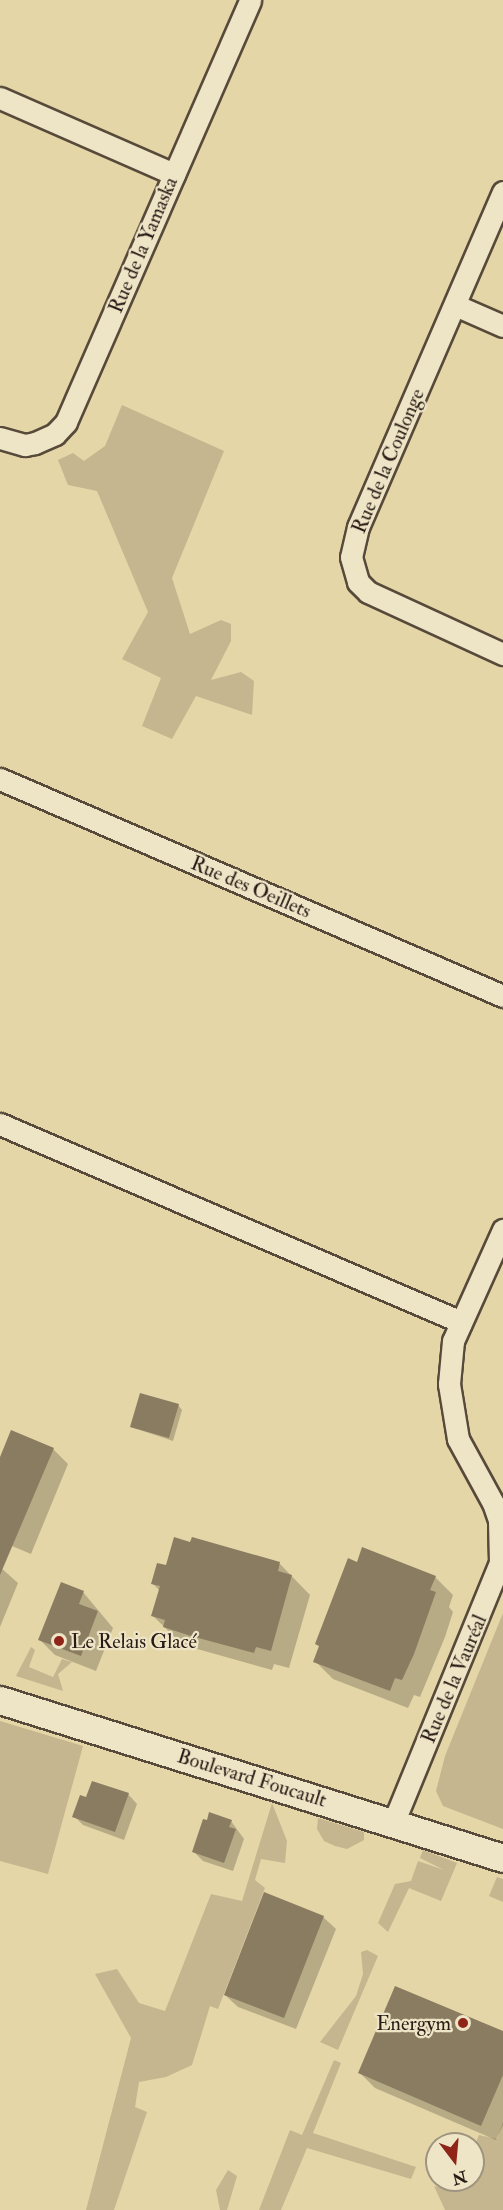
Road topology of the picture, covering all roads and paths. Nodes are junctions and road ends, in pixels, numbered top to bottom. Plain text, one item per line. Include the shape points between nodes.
1 (250, 0) edge
2 (0, 99) edge
3 (174, 174) junction
4 (503, 192) edge
5 (455, 305) junction
6 (503, 326) edge
7 (0, 438) edge
8 (503, 654) edge
9 (0, 779) edge
10 (503, 996) edge
11 (0, 1124) edge
12 (503, 1230) edge
13 (461, 1322) junction
14 (0, 1700) edge
15 (394, 1821) junction
16 (503, 1858) edge

1 - 3 street, Rue de la Yamaska
2 - 3 street
3 - 7 street, Rue de la Yamaska via 66,422 55,434 35,443 25,445
4 - 5 street, Rue de la Coulonge
5 - 6 street
5 - 8 street, Rue de la Coulonge via 358,527 351,557 358,582 368,591
9 - 10 street, Rue des Oeillets
11 - 13 street
12 - 13 street, Rue de la Vauréal
13 - 15 street, Rue de la Vauréal via 450,1357 452,1413 466,1457 493,1503 501,1553 492,1588
14 - 15 street, Boulevard Foucault
15 - 16 street, Boulevard Foucault

